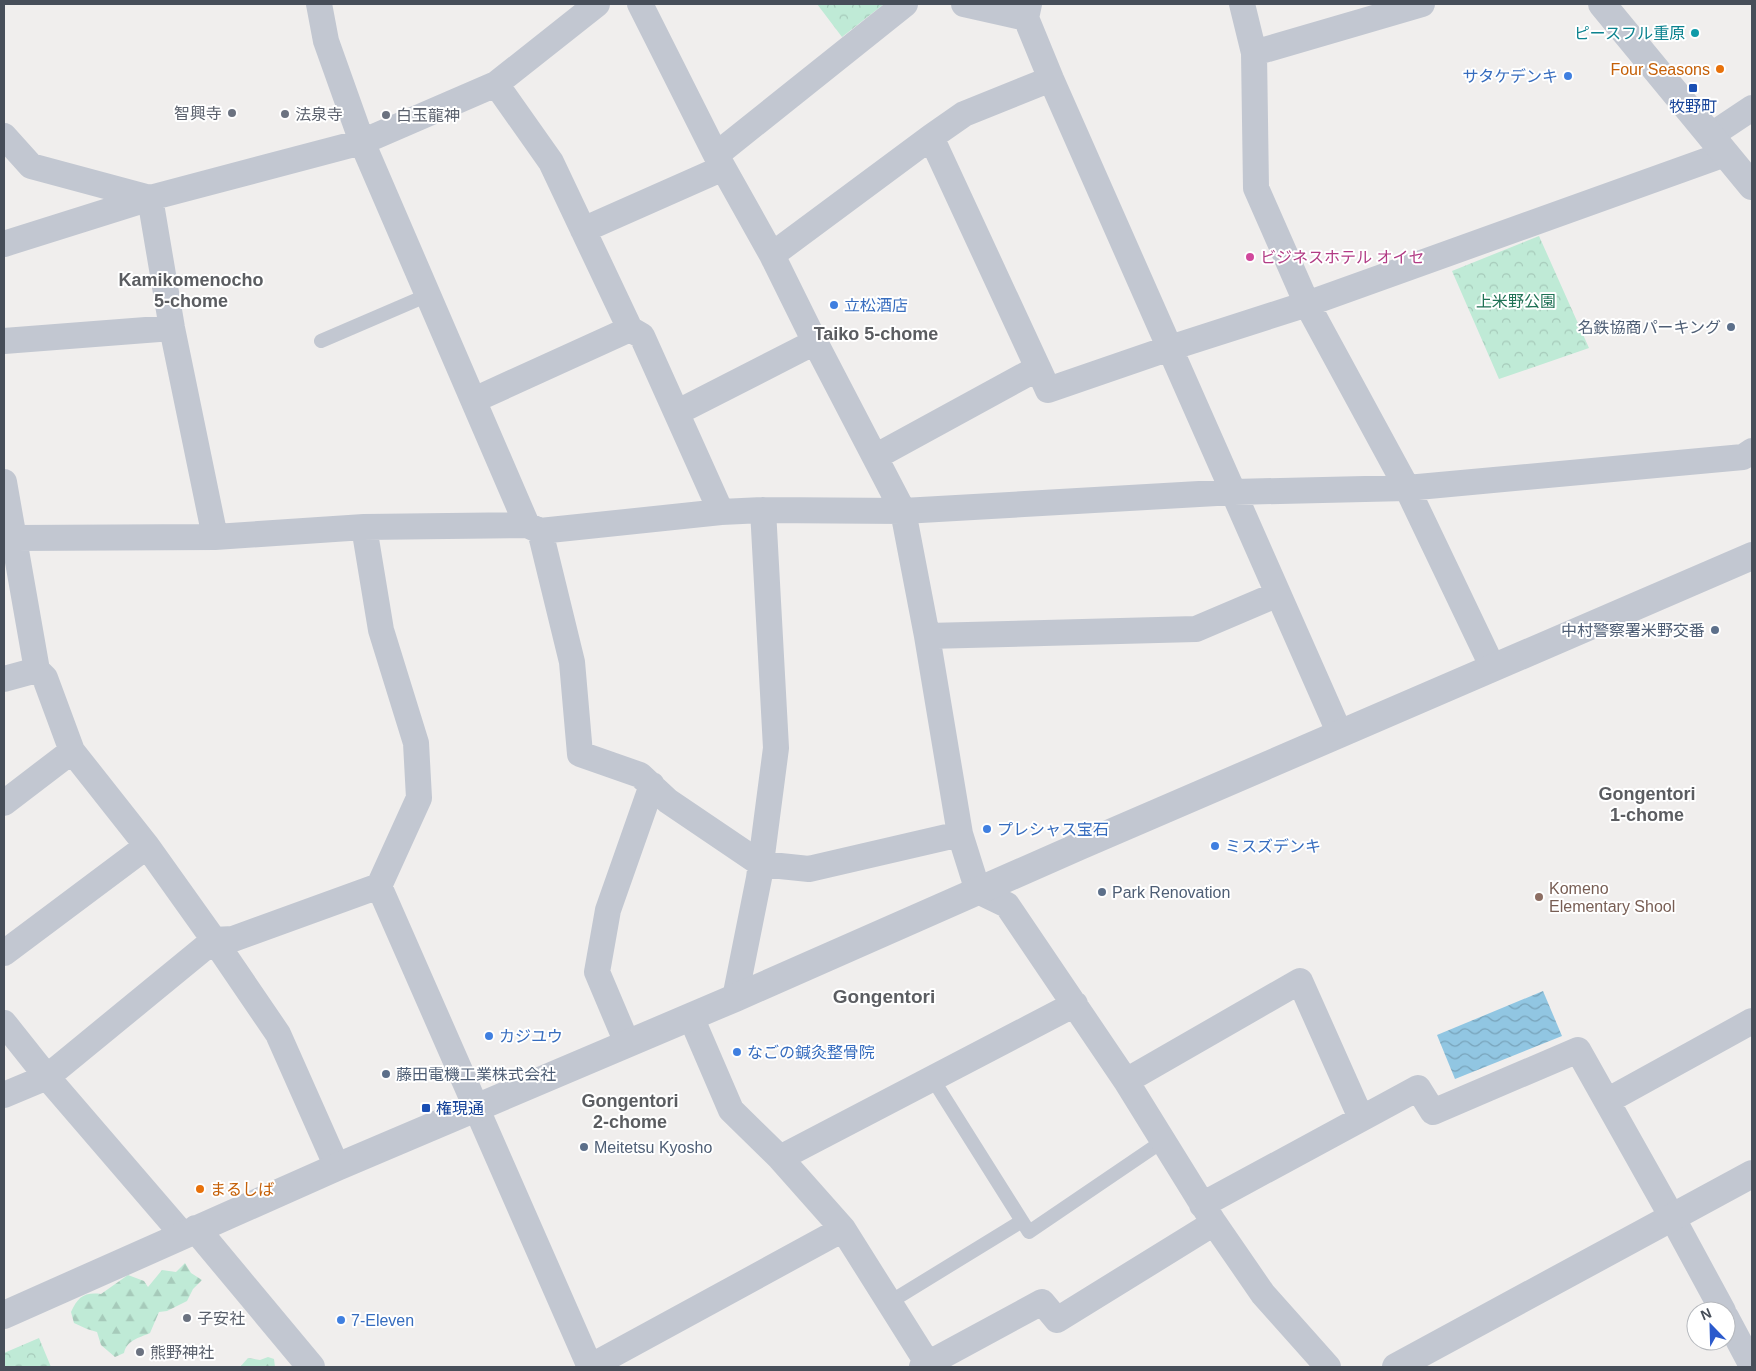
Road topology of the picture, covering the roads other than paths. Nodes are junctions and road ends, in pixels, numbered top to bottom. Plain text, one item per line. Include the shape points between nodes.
1 (319, 4) edge
2 (597, 4) edge
3 (640, 4) edge
4 (905, 4) edge
5 (964, 4) edge
6 (1242, 4) edge
7 (1422, 4) edge
8 (1602, 4) edge
9 (1027, 11) edge
10 (1254, 54) junction
11 (1051, 79) junction
12 (496, 84) junction
13 (1752, 108) edge
14 (931, 137) junction
15 (362, 142) junction
16 (6, 144) edge
17 (1717, 145) junction
18 (719, 162) junction
19 (1752, 186) edge
20 (150, 198) junction
21 (583, 230) junction
22 (4, 244) edge
23 (772, 255) junction
24 (428, 295) junction
25 (1307, 304) junction
26 (172, 328) junction
27 (630, 329) junction
28 (4, 341) edge
29 (321, 341) dead end
30 (815, 342) junction
31 (1170, 348) junction
32 (1038, 368) junction
33 (474, 400) junction
34 (678, 412) junction
35 (1752, 451) edge
36 (875, 457) junction
37 (4, 482) edge
38 (1407, 488) junction
39 (1234, 492) junction
40 (763, 510) junction
41 (903, 511) junction
42 (721, 512) junction
43 (364, 527) junction
44 (534, 528) junction
45 (215, 537) junction
46 (14, 538) junction
47 (1752, 556) edge
48 (1278, 594) junction
49 (927, 636) junction
50 (1493, 668) junction
51 (37, 670) junction
52 (4, 678) edge
53 (1340, 734) junction
54 (72, 751) junction
55 (652, 785) junction
56 (4, 803) edge
57 (960, 834) junction
58 (147, 846) junction
59 (761, 864) junction
60 (379, 886) junction
61 (978, 891) junction
62 (214, 940) junction
63 (4, 954) edge
64 (735, 998) junction
65 (1075, 1004) junction
66 (690, 1017) junction
67 (1752, 1021) edge
68 (4, 1023) edge
69 (627, 1043) junction
70 (47, 1077) junction
71 (932, 1078) junction
72 (1126, 1081) junction
73 (4, 1095) edge
74 (1607, 1101) junction
75 (476, 1108) junction
76 (1362, 1118) junction
77 (1164, 1141) junction
78 (780, 1158) junction
79 (338, 1167) junction
80 (1752, 1174) edge
81 (1208, 1214) junction
82 (1672, 1217) junction
83 (1022, 1221) junction
84 (842, 1229) junction
85 (190, 1232) junction
86 (1718, 1301) edge
87 (890, 1302) junction
88 (4, 1315) edge
89 (1736, 1336) edge
90 (935, 1364) edge
91 (1752, 1366) edge
92 (311, 1367) edge
93 (590, 1367) edge
94 (1328, 1367) edge
95 (1396, 1367) edge

1 - 15 street via 326,41
2 - 12 street
3 - 18 street
4 - 18 street
5 - 9 street
6 - 10 street
7 - 10 street
8 - 17 street
9 - 11 street
10 - 25 street via 1256,188
11 - 14 street via 964,114
11 - 31 street
12 - 15 street
12 - 21 street via 551,162
13 - 17 street
14 - 23 street
14 - 32 street
15 - 20 street
15 - 24 street
16 - 20 street via 31,166
17 - 19 street
17 - 25 street
18 - 21 street
18 - 23 street
20 - 22 street
20 - 26 street
21 - 27 street
23 - 30 street
24 - 29 lane
24 - 33 street
25 - 31 street
25 - 38 street
26 - 28 street
26 - 45 street
27 - 33 street
27 - 34 street via 642,336
30 - 34 street
30 - 36 street
31 - 32 street via 1048,390
31 - 39 street
32 - 36 street
33 - 44 street
34 - 42 street
35 - 38 street via 1743,457
36 - 41 street
37 - 46 street
38 - 39 street
38 - 50 street
39 - 41 street
39 - 48 street
40 - 41 street
40 - 42 street
40 - 59 street via 776,748
41 - 49 street
42 - 44 street
43 - 44 street
43 - 45 street
43 - 60 street via 382,630 416,743 419,798
44 - 55 street via 572,662 580,754 640,775
45 - 46 street
46 - 51 street
47 - 50 street
48 - 49 street via 1196,629
48 - 53 street
49 - 57 street
50 - 53 street
51 - 52 street
51 - 54 street via 45,678
53 - 61 street
54 - 56 street
54 - 58 street
55 - 59 street via 668,802
55 - 69 street via 608,910 597,972
57 - 59 street via 809,869
57 - 61 street
58 - 62 street
58 - 63 street
59 - 64 street
60 - 62 street via 233,939
60 - 75 street
61 - 64 street
61 - 65 street via 1007,905
62 - 70 street
62 - 79 street via 278,1034
64 - 66 street
65 - 71 street
65 - 72 street
66 - 69 street
66 - 78 street via 731,1110
67 - 74 street
68 - 70 street
69 - 75 street
70 - 73 street
70 - 85 street
71 - 78 street
71 - 83 lane
72 - 76 street via 1300,981
72 - 77 street
74 - 76 street via 1578,1050 1433,1112 1418,1088
74 - 82 street
75 - 79 street
75 - 93 street
76 - 81 street
77 - 81 street
77 - 83 lane via 1029,1232
78 - 84 street
79 - 85 street
80 - 82 street
81 - 90 street via 1057,1320 1042,1302
81 - 94 street via 1262,1294
82 - 86 street
82 - 95 street
83 - 87 lane
84 - 87 street
84 - 93 street
85 - 88 street
85 - 92 street
87 - 90 street
89 - 91 street

